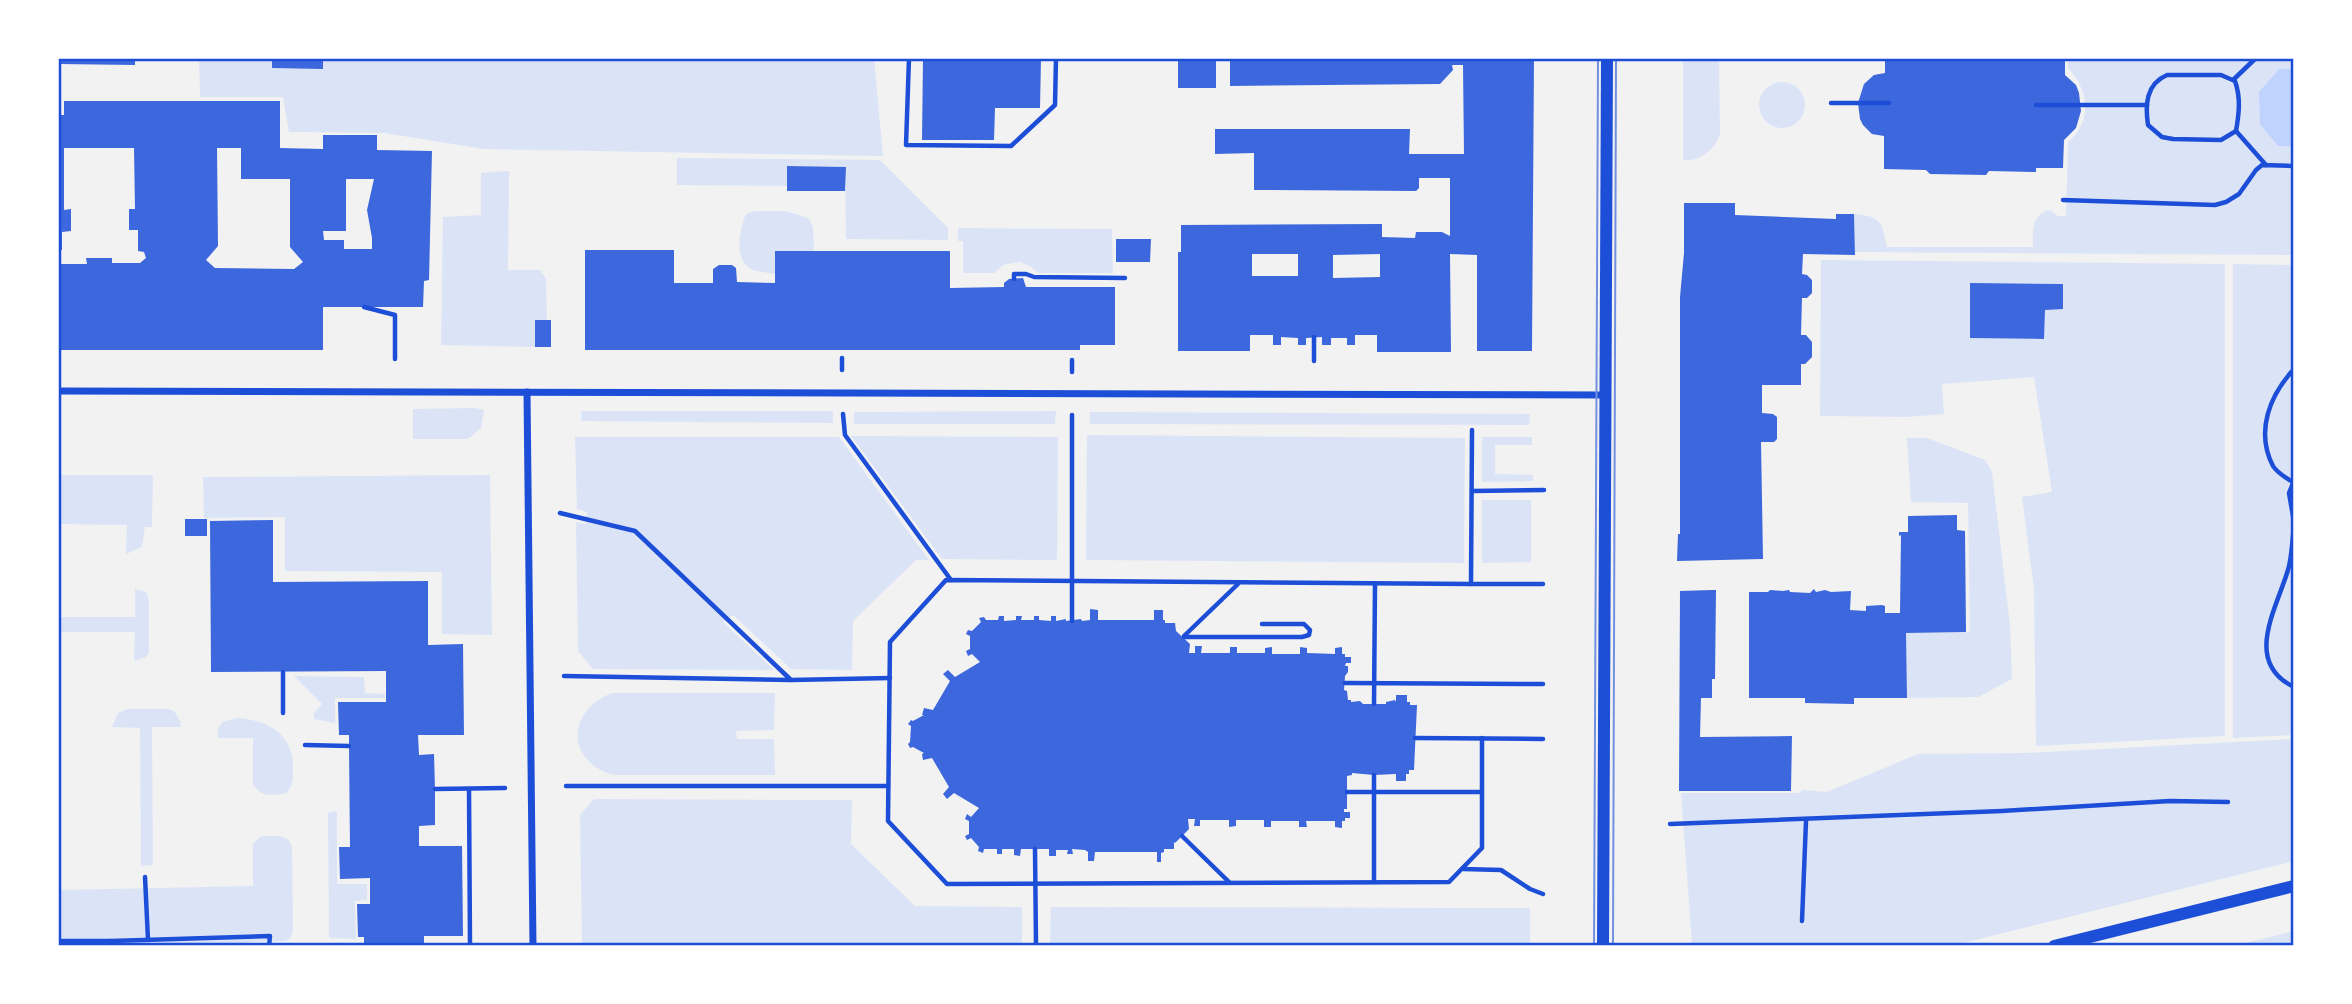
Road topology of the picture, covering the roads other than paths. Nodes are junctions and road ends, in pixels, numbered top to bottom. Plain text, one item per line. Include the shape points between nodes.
1 (1607, 58) edge
2 (58, 391) edge
3 (527, 391) junction
4 (1606, 395) junction
5 (2294, 886) edge
6 (533, 946) edge
7 (1603, 946) edge
8 (2054, 946) edge

1 - 4 street
2 - 3 street
3 - 4 street
3 - 6 street
4 - 7 street
5 - 8 street

